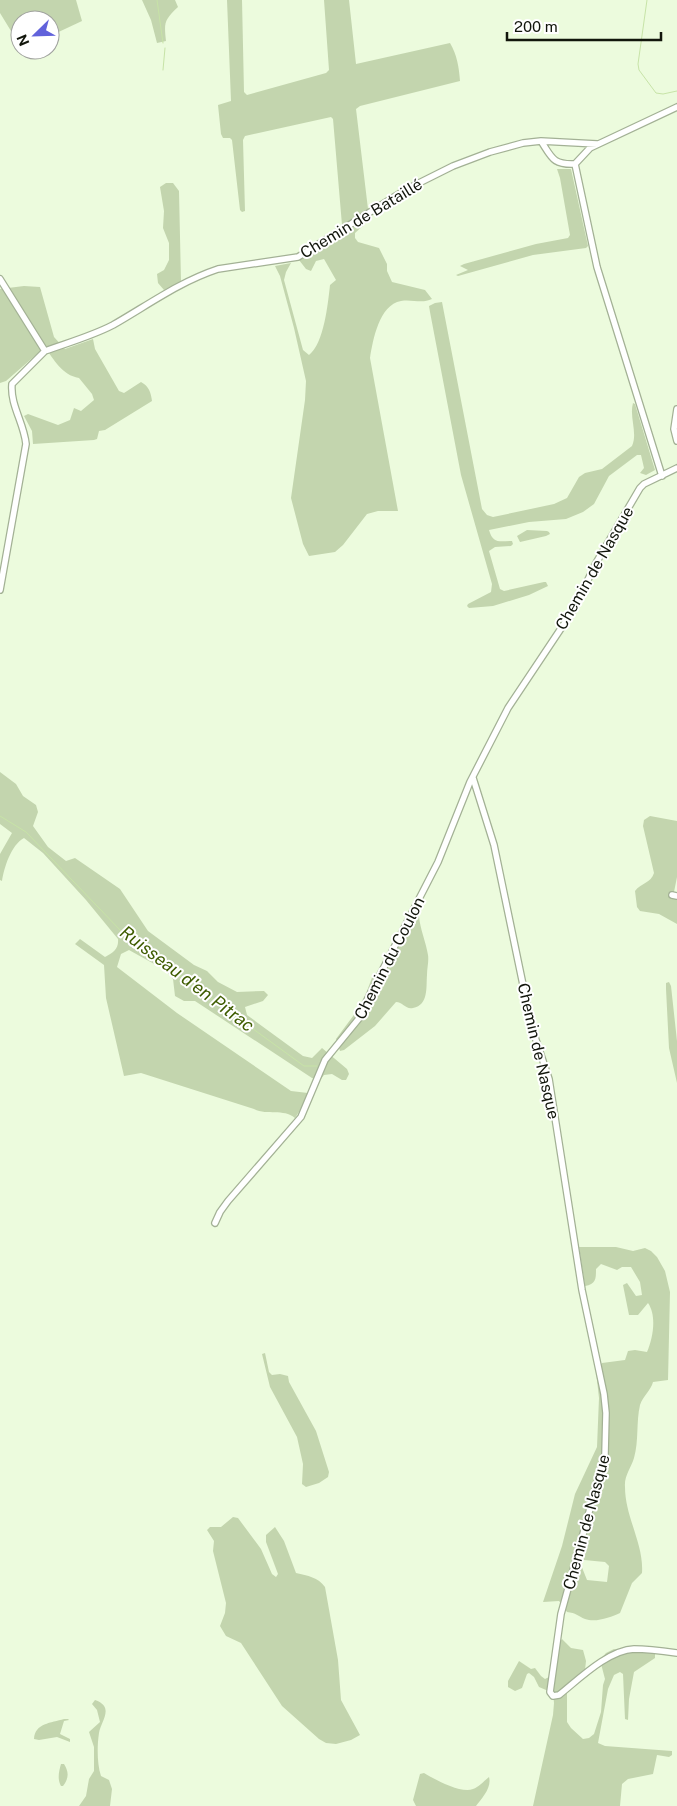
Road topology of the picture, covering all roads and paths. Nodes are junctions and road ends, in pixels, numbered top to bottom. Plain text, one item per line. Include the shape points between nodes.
1 (677, 107) edge
2 (541, 142) junction
3 (600, 144) junction
4 (575, 164) junction
5 (0, 279) edge
6 (45, 351) junction
7 (677, 408) edge
8 (677, 441) edge
9 (677, 468) edge
10 (662, 476) junction
11 (0, 590) edge
12 (473, 778) junction
13 (215, 1222) dead end
14 (677, 1653) edge

1 - 3 street, Chemin de Bataillé
2 - 3 street, Chemin de Bataillé
2 - 4 street via 555,162
2 - 6 street, Chemin de Bataillé via 490,152 453,166 407,188 298,257 205,273 103,330
3 - 4 street, Chemin de Bataillé via 590,148
4 - 10 street via 597,267
5 - 6 street
6 - 11 street via 12,384 13,400 26,444
7 - 8 street via 674,429
9 - 10 street, Chemin de Nasque
10 - 12 street, Chemin de Nasque via 644,484 631,502 574,609 508,708
12 - 13 street, Chemin du Coulon via 438,862 361,1016 325,1060 301,1117 228,1201
12 - 14 street, Chemin de Nasque via 494,844 529,1011 549,1079 582,1290 606,1413 605,1454 560,1620 550,1690 553,1696 558,1695 622,1651

